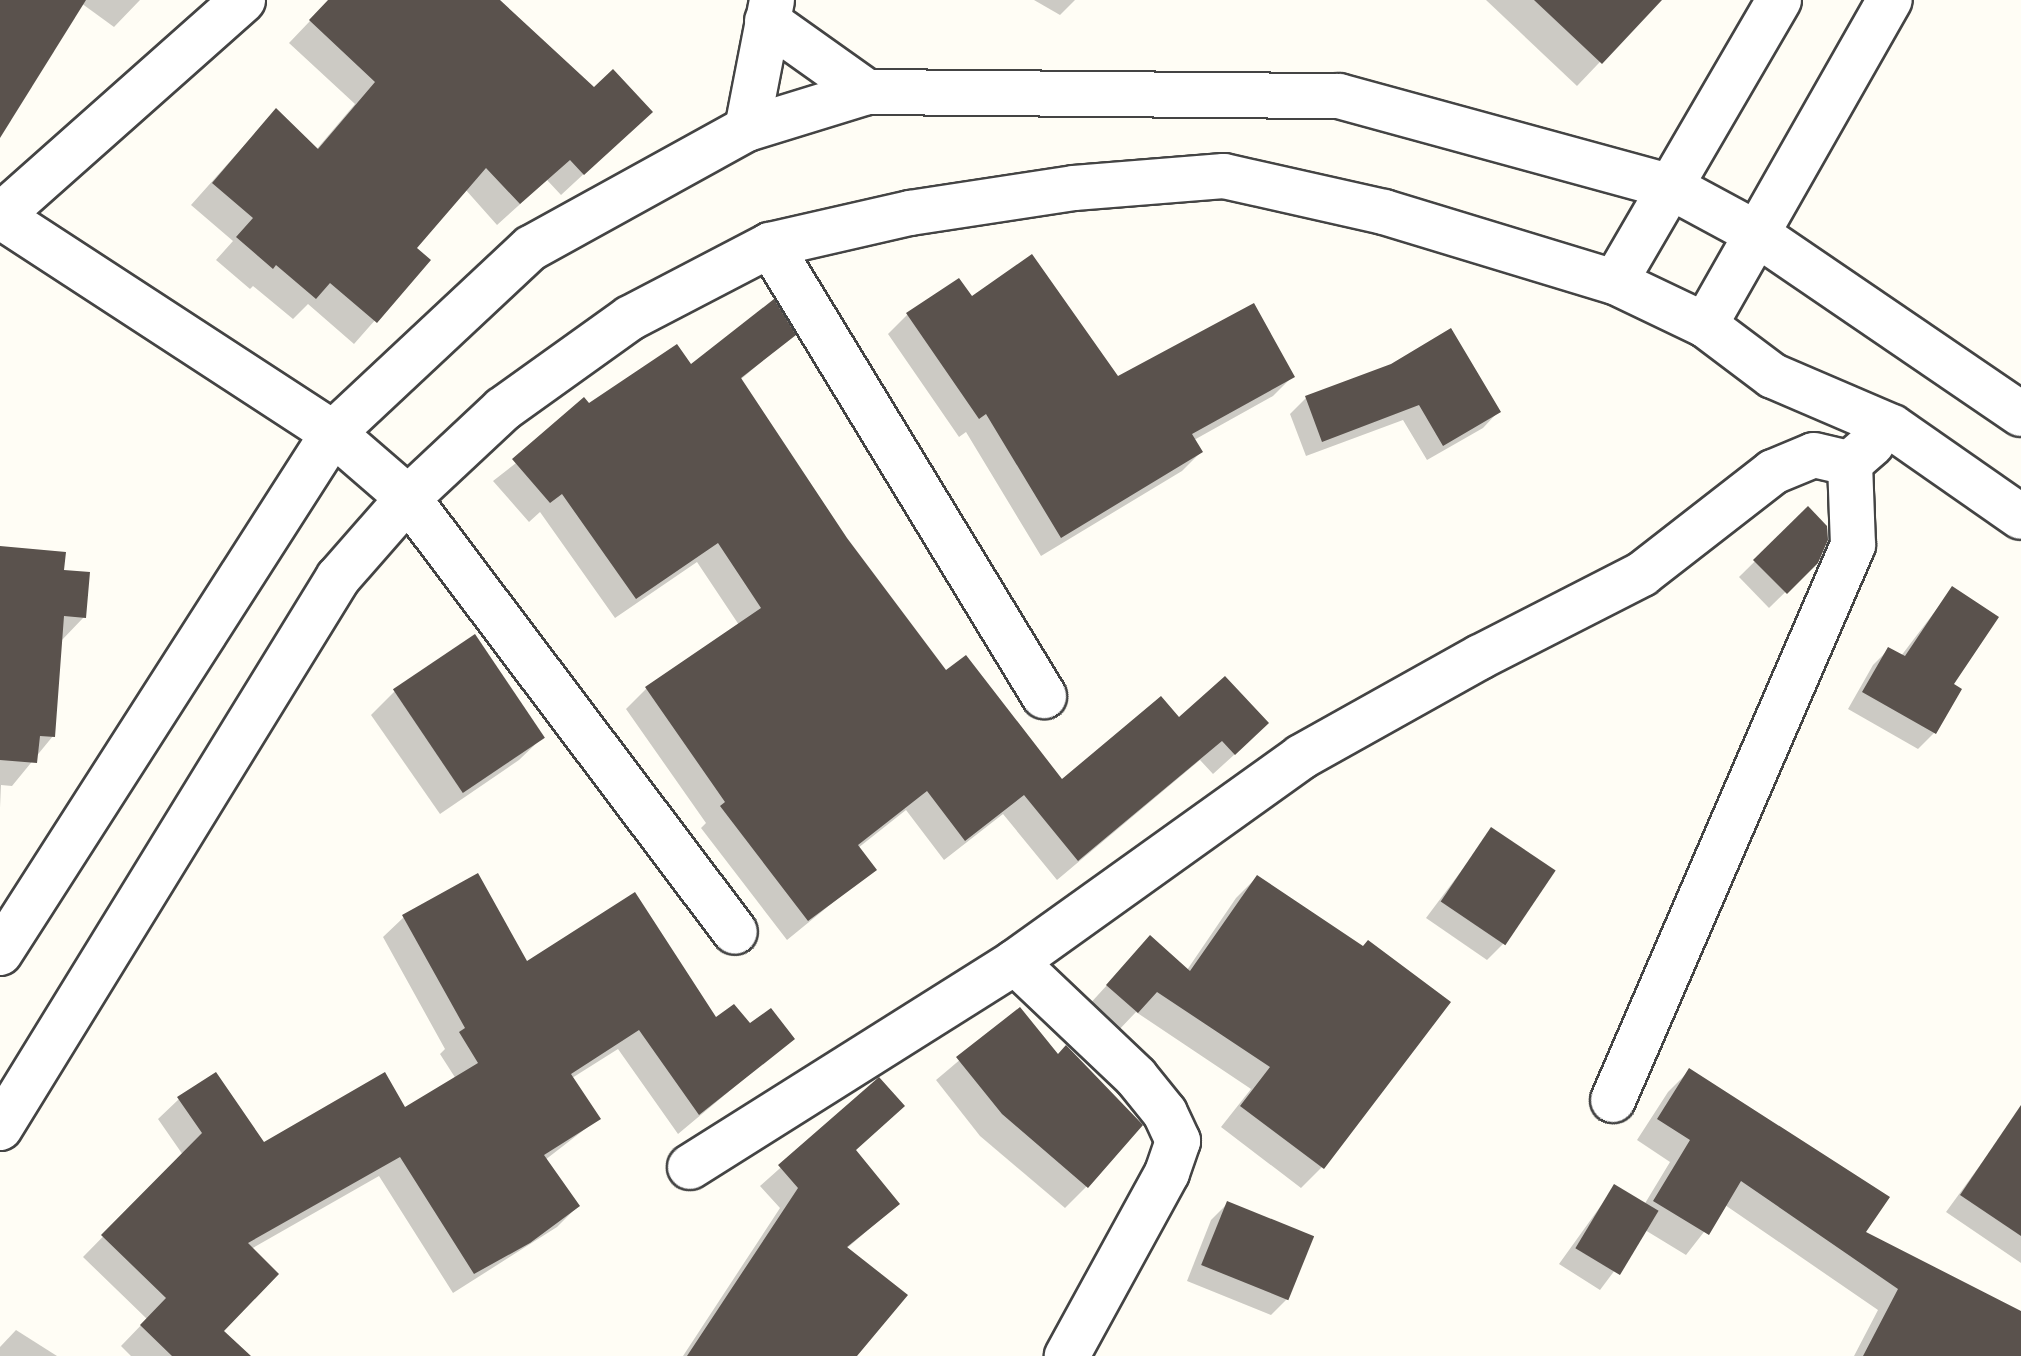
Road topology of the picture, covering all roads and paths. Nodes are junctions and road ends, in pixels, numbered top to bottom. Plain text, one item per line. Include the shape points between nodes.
1 (243, 0) edge
2 (1779, 0) edge
3 (1890, 0) edge
4 (770, 11) edge
5 (867, 92) junction
6 (747, 129) junction
7 (1669, 186) junction
8 (0, 216) edge
9 (1754, 232) junction
10 (770, 245) junction
11 (1615, 282) junction
12 (1705, 325) junction
13 (2021, 414) edge
14 (1892, 427) junction
15 (333, 433) junction
16 (1850, 463) junction
17 (408, 498) junction
18 (2021, 517) edge
19 (1044, 696) dead end
20 (735, 932) dead end
21 (0, 953) edge
22 (1015, 962) junction
23 (1613, 1100) dead end
24 (0, 1128) edge
25 (690, 1167) dead end
26 (1067, 1356) edge

1 - 8 street
2 - 7 street
3 - 9 street
4 - 5 street
4 - 6 street
5 - 6 street
5 - 7 street via 1339,96
6 - 15 street via 531,248
7 - 9 street
7 - 11 street
8 - 15 street
9 - 12 street
9 - 13 street
10 - 11 street via 910,213 1059,190 1224,176 1384,212
10 - 17 street via 630,318 503,409
10 - 19 street
11 - 12 street
12 - 14 street via 1773,376
14 - 16 street
14 - 18 street
15 - 17 street
15 - 21 street
16 - 22 street via 1814,455 1773,472 1642,574 1301,757
16 - 23 street via 1853,545
17 - 20 street
17 - 24 street via 338,578
22 - 25 street
22 - 26 street via 1136,1077 1165,1113 1178,1141 1167,1173

